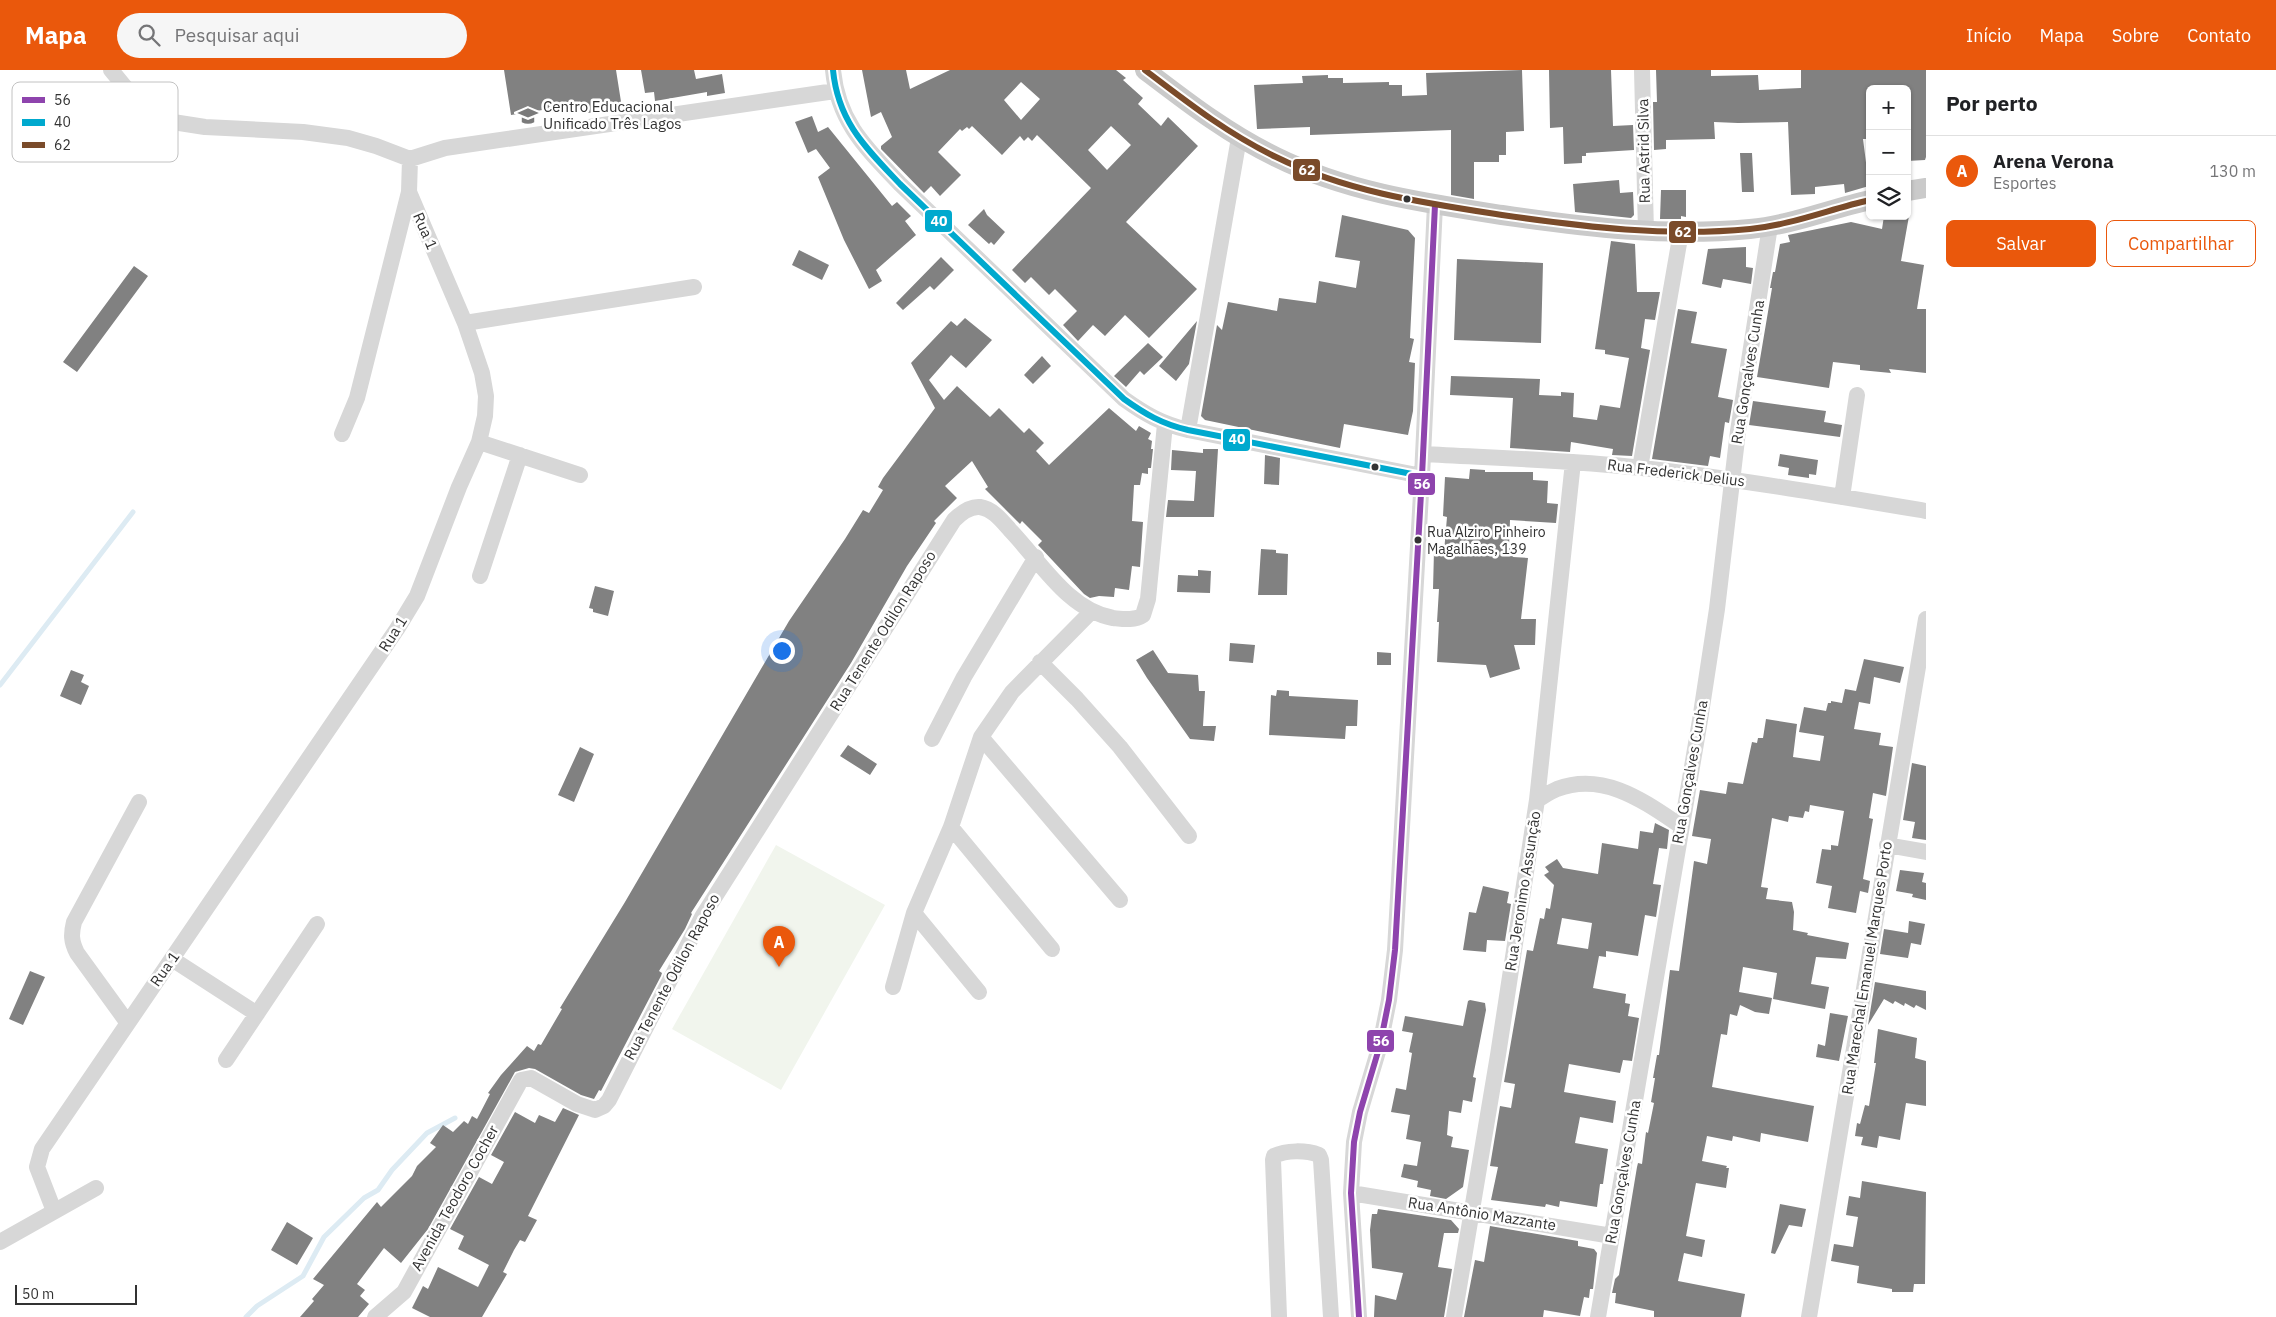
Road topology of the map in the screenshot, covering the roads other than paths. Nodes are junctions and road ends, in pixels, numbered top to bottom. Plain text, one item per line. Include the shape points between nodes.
1 (110, 70) edge
2 (833, 70) edge
3 (1145, 70) edge
4 (1642, 70) edge
5 (120, 82) edge
6 (835, 91) junction
7 (178, 123) edge
8 (1239, 138) junction
9 (410, 159) junction
10 (1926, 188) edge
11 (1911, 190) edge
12 (408, 192) junction
13 (1866, 201) edge
14 (1435, 205) junction
15 (1770, 226) junction
16 (1646, 232) junction
17 (1681, 232) junction
18 (694, 287) dead end
19 (465, 323) junction
20 (1857, 395) dead end
21 (1165, 424) junction
22 (1188, 430) junction
23 (342, 434) dead end
24 (479, 442) junction
25 (1423, 454) junction
26 (520, 455) junction
27 (1573, 462) junction
28 (1640, 468) junction
29 (580, 475) dead end
30 (1422, 476) junction
31 (1732, 479) junction
32 (1842, 497) junction
33 (1926, 511) edge
34 (1036, 557) junction
35 (480, 576) dead end
36 (1092, 611) junction
37 (1926, 619) edge
38 (1040, 662) junction
39 (981, 736) junction
40 (932, 739) dead end
41 (1537, 800) junction
42 (139, 802) dead end
43 (1681, 826) junction
44 (951, 827) junction
45 (1189, 836) dead end
46 (1887, 845) junction
47 (1926, 852) edge
48 (1120, 900) dead end
49 (914, 913) junction
50 (317, 924) dead end
51 (1052, 949) dead end
52 (172, 959) junction
53 (893, 988) dead end
54 (979, 992) dead end
55 (257, 1014) junction
56 (128, 1022) junction
57 (226, 1060) dead end
58 (531, 1078) joint
59 (96, 1188) dead end
60 (1351, 1193) junction
61 (54, 1210) junction
62 (1471, 1211) junction
63 (1612, 1236) junction
64 (0, 1242) edge
65 (404, 1292) junction
66 (1279, 1316) dead end
67 (375, 1317) edge
68 (393, 1317) edge
69 (1330, 1317) edge
70 (1359, 1317) edge
71 (1454, 1317) edge
72 (1598, 1317) edge
73 (1809, 1317) edge

1 - 5 street
2 - 6 street
3 - 8 main road
4 - 16 street, Rua Astrid Silva
6 - 9 street via 445,148
6 - 21 street via 849,125 900,184 1124,399
7 - 9 street via 348,138
8 - 14 main road via 1338,182 1389,197
8 - 22 street
9 - 12 street, Rua 1
10 - 11 main road
12 - 19 street, Rua 1
12 - 23 street via 359,390
13 - 15 main road
14 - 16 main road via 1593,228
14 - 25 street
15 - 17 main road
15 - 31 street, Rua Gonçalves Cunha
16 - 17 main road
17 - 28 street
18 - 19 street
19 - 24 street, Rua 1 via 482,373 486,396 486,416
20 - 32 street
21 - 22 street
21 - 36 street, Rua Tenente Odilon Raposo via 1146,608 1143,615 1132,619
22 - 30 street
24 - 26 street
24 - 52 street, Rua 1 via 417,596
25 - 27 street, Rua Frederick Delius
25 - 30 street
26 - 29 street
26 - 35 street
27 - 28 street, Rua Frederick Delius
27 - 41 street, Rua Jeronimo Assunção
28 - 31 street, Rua Frederick Delius
30 - 60 street via 1395,950 1388,1009 1354,1142
31 - 32 street, Rua Frederick Delius
31 - 43 street, Rua Gonçalves Cunha via 1717,609
32 - 33 street, Rua Frederick Delius
34 - 36 street, Rua Tenente Odilon Raposo via 1060,586
34 - 40 street via 981,647
34 - 58 street, Rua Tenente Odilon Raposo via 989,510 968,509 954,520 719,888 604,1106 595,1110 577,1104
36 - 38 street
37 - 46 street, Rua Marechal Emanuel Marques Porto
38 - 39 street via 1012,692
38 - 45 street via 1120,746
39 - 44 street
39 - 48 street
41 - 43 street via 1558,788 1575,785 1611,787 1630,793
41 - 62 street, Rua Jeronimo Assunção
42 - 56 street via 74,922 71,935 77,953
43 - 63 street, Rua Gonçalves Cunha
44 - 49 street
44 - 51 street
46 - 47 street
46 - 73 street, Rua Marechal Emanuel Marques Porto
49 - 53 street
49 - 54 street
50 - 55 street
52 - 55 street
52 - 56 street, Rua 1
55 - 57 street
56 - 61 street, Rua 1 via 38,1158 37,1167
58 - 65 street, Avenida Teodoro Cocher via 526,1078 516,1087
59 - 61 street
60 - 62 street, Rua Antônio Mazzante
60 - 70 street
61 - 64 street
62 - 63 street, Rua Antônio Mazzante
62 - 71 street, Rua Jeronimo Assunção
63 - 72 street, Rua Gonçalves Cunha
65 - 67 street, Avenida Teodoro Cocher
65 - 68 street
66 - 69 street via 1273,1160 1282,1152 1312,1153 1321,1160

